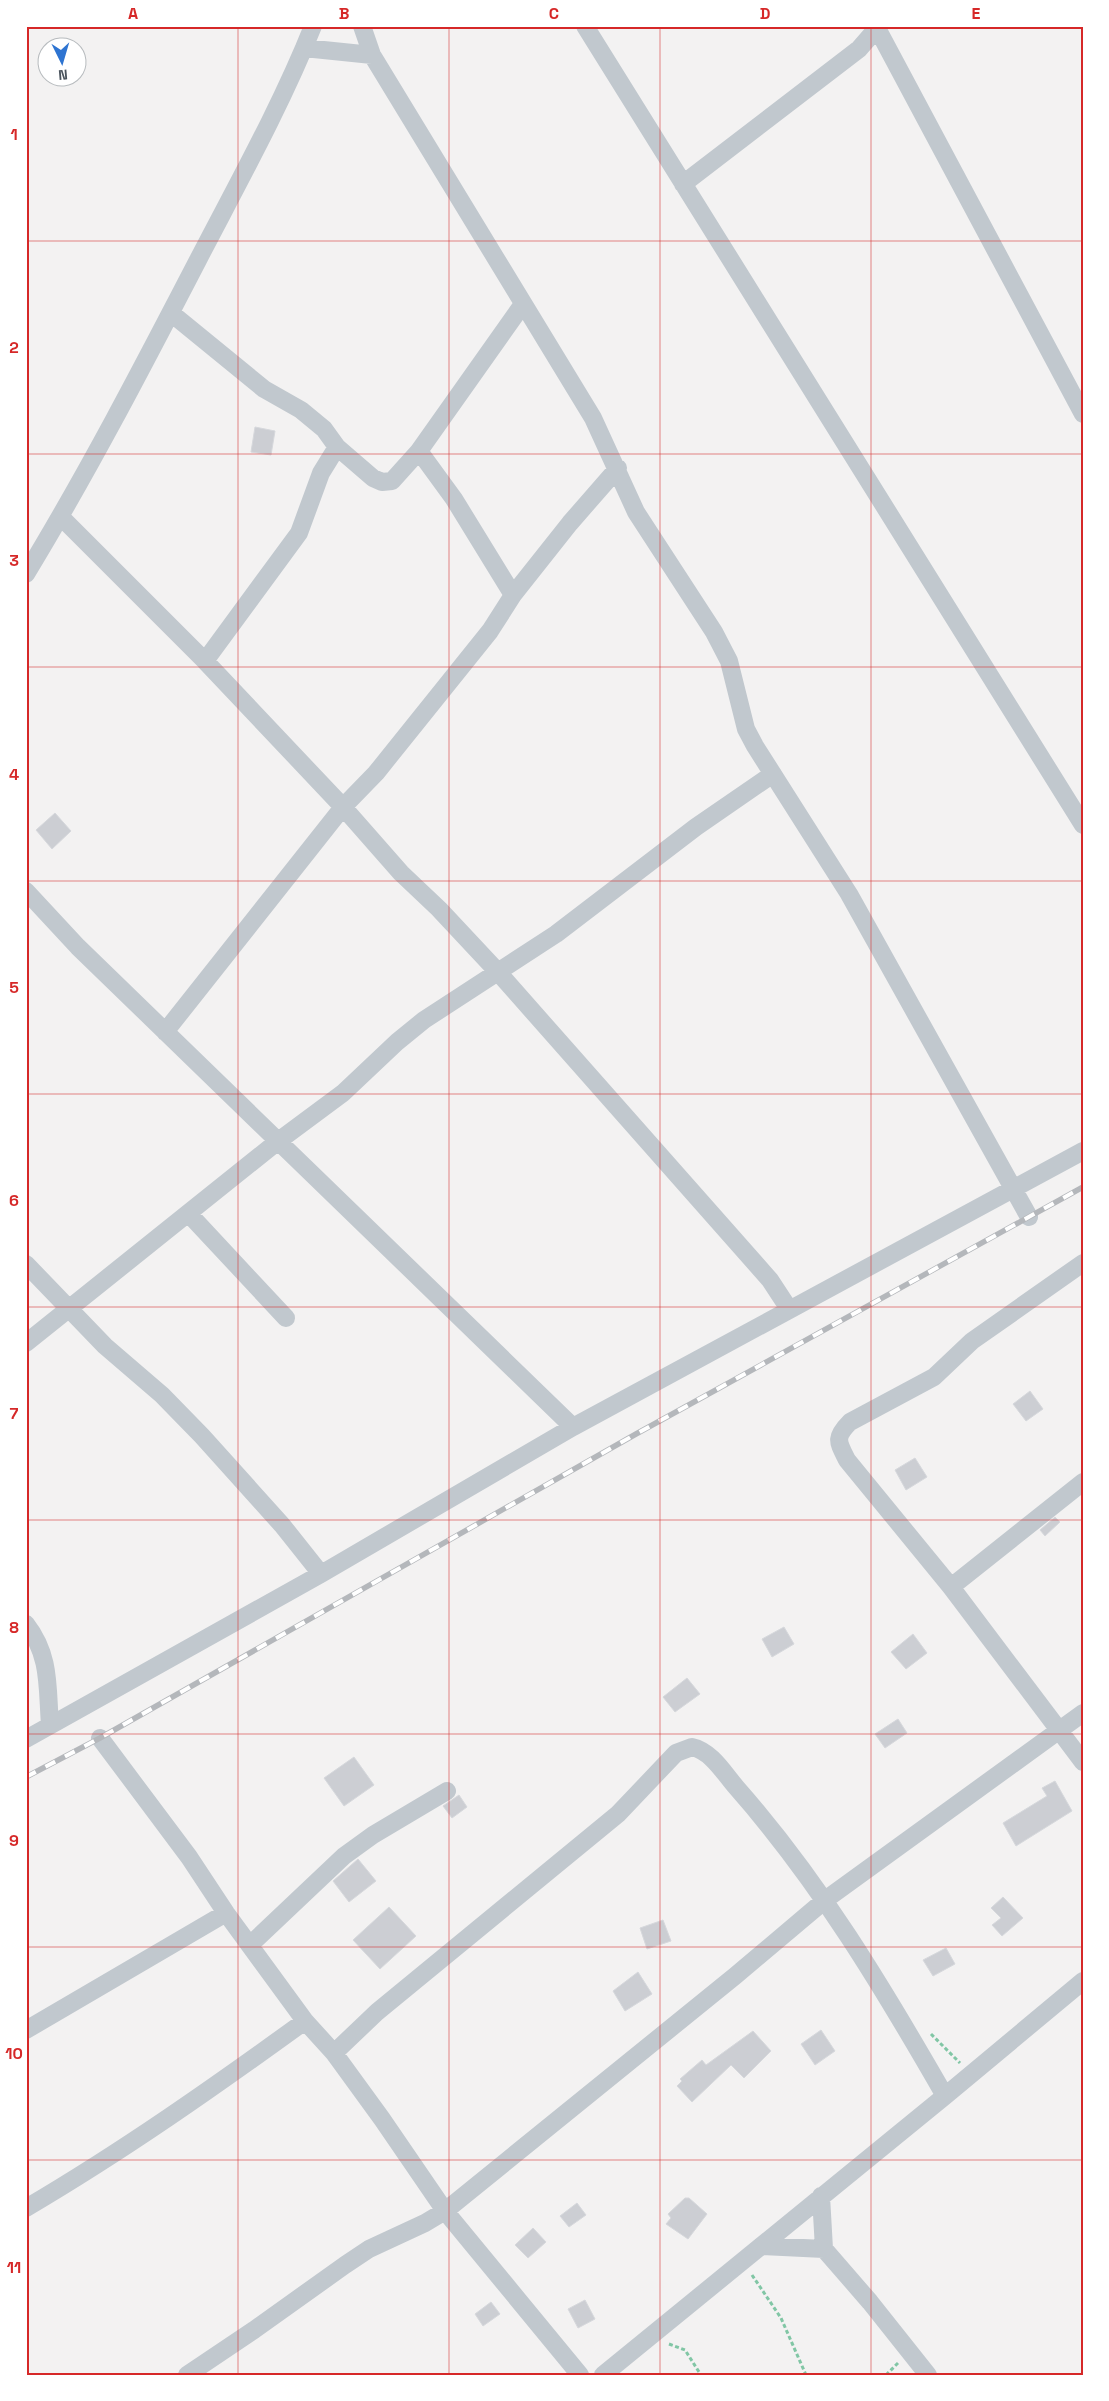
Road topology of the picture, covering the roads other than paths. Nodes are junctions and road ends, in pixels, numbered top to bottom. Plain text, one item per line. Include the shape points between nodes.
1 (313, 26) edge
2 (362, 26) edge
3 (585, 26) edge
4 (878, 28) edge
5 (304, 48) junction
6 (372, 55) junction
7 (683, 184) junction
8 (523, 304) junction
9 (171, 313) junction
10 (1083, 414) edge
11 (336, 447) junction
12 (419, 451) junction
13 (618, 468) junction
14 (61, 517) junction
15 (26, 574) edge
16 (513, 595) junction
17 (205, 661) junction
18 (773, 774) junction
19 (342, 807) junction
20 (1083, 825) edge
21 (26, 891) edge
22 (497, 971) junction
23 (165, 1032) junction
24 (277, 1142) junction
25 (1083, 1151) edge
26 (1012, 1190) junction
27 (189, 1214) junction
28 (1029, 1217) dead end
29 (1083, 1263) edge
30 (26, 1264) edge
31 (789, 1309) junction
32 (69, 1310) junction
33 (286, 1318) dead end
34 (26, 1344) edge
35 (573, 1427) junction
36 (1083, 1482) edge
37 (322, 1574) junction
38 (951, 1587) junction
39 (26, 1624) edge
40 (1083, 1713) edge
41 (50, 1726) junction
42 (1059, 1730) junction
43 (100, 1738) dead end
44 (26, 1739) edge
45 (1083, 1762) edge
46 (447, 1792) dead end
47 (825, 1900) junction
48 (226, 1914) junction
49 (251, 1944) junction
50 (1083, 1981) edge
51 (305, 2021) junction
52 (26, 2030) edge
53 (334, 2054) junction
54 (945, 2096) junction
55 (821, 2196) junction
56 (26, 2208) edge
57 (445, 2211) junction
58 (761, 2246) junction
59 (824, 2250) junction
60 (187, 2375) edge
61 (580, 2375) edge
62 (604, 2375) edge
63 (928, 2375) edge

1 - 5 street
2 - 6 street
3 - 7 street
4 - 7 street via 860,49
4 - 10 street
5 - 6 street
5 - 9 street
6 - 8 street
7 - 20 street
8 - 12 street
8 - 13 street via 593,418
9 - 11 street via 264,389 301,410 324,429
9 - 14 street
11 - 12 street via 382,482 392,481
11 - 17 street via 321,473 299,533
12 - 16 street via 454,499
13 - 16 street
13 - 18 street via 636,512 714,632 729,661 746,729
14 - 15 street
14 - 17 street
16 - 19 street via 490,631 376,773
17 - 19 street
18 - 22 street via 696,827 556,934
18 - 26 street via 849,894
19 - 22 street
19 - 23 street
21 - 23 street
22 - 24 street via 424,1020 343,1093
22 - 31 street via 770,1280
23 - 24 street
24 - 27 street
24 - 35 street
25 - 26 street
26 - 28 street
26 - 31 street
27 - 32 street
27 - 33 street
29 - 38 street via 972,1341 934,1377 850,1422 840,1431 839,1444 846,1460
30 - 32 street
31 - 35 street
32 - 34 street
32 - 37 street via 202,1436
35 - 37 street
36 - 38 street
37 - 41 street
38 - 42 street
39 - 41 street via 45,1658
40 - 42 street
41 - 44 street
42 - 45 street
42 - 47 street
43 - 48 street via 189,1857
46 - 49 street via 373,1835 344,1856
47 - 53 street via 755,1808 706,1753 692,1747 684,1749 676,1753 618,1814 377,2012
47 - 54 street via 884,1990
47 - 57 street
48 - 49 street
48 - 52 street
49 - 51 street
50 - 54 street
51 - 53 street
51 - 56 street via 120,2152
53 - 57 street
54 - 55 street
55 - 58 street
55 - 59 street
57 - 60 street via 353,2259
57 - 61 street
58 - 59 street
58 - 62 street
59 - 63 street via 888,2323

